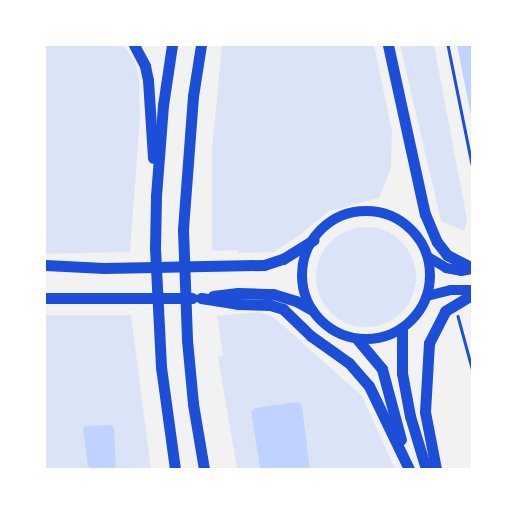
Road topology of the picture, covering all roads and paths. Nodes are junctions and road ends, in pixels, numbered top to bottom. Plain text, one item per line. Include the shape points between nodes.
1 (134, 45) edge
2 (172, 45) edge
3 (201, 45) edge
4 (388, 45) edge
5 (448, 45) edge
6 (472, 164) edge
7 (156, 196) junction
8 (312, 240) junction
9 (428, 258) junction
10 (45, 265) edge
11 (100, 268) junction
12 (472, 268) edge
13 (45, 270) edge
14 (472, 290) edge
15 (472, 295) edge
16 (427, 296) junction
17 (45, 298) edge
18 (238, 298) junction
19 (312, 310) junction
20 (457, 312) dead end
21 (402, 328) junction
22 (357, 339) junction
23 (472, 368) edge
24 (409, 468) edge
25 (175, 469) edge
26 (204, 469) edge
27 (426, 469) edge
28 (436, 469) edge

1 - 7 highway via 148,80
2 - 7 highway via 163,105
3 - 26 highway via 193,96 183,230 187,340
4 - 12 highway via 425,214 437,242 447,255
5 - 6 path
7 - 25 highway via 157,318
8 - 9 highway via 340,217 376,212 393,217 408,227
8 - 11 highway via 274,263
8 - 19 highway via 302,268 306,297
9 - 12 highway via 446,268 461,271
9 - 16 highway
10 - 11 highway
11 - 13 highway
14 - 16 highway via 451,290
15 - 28 highway via 445,311 429,343 426,412
16 - 21 highway
17 - 18 highway
18 - 19 highway via 285,296
18 - 24 highway via 283,309 312,336 349,363 369,386
19 - 22 highway via 332,329
20 - 23 path
21 - 22 highway via 388,336
21 - 27 highway via 404,381
22 - 24 highway via 382,369

